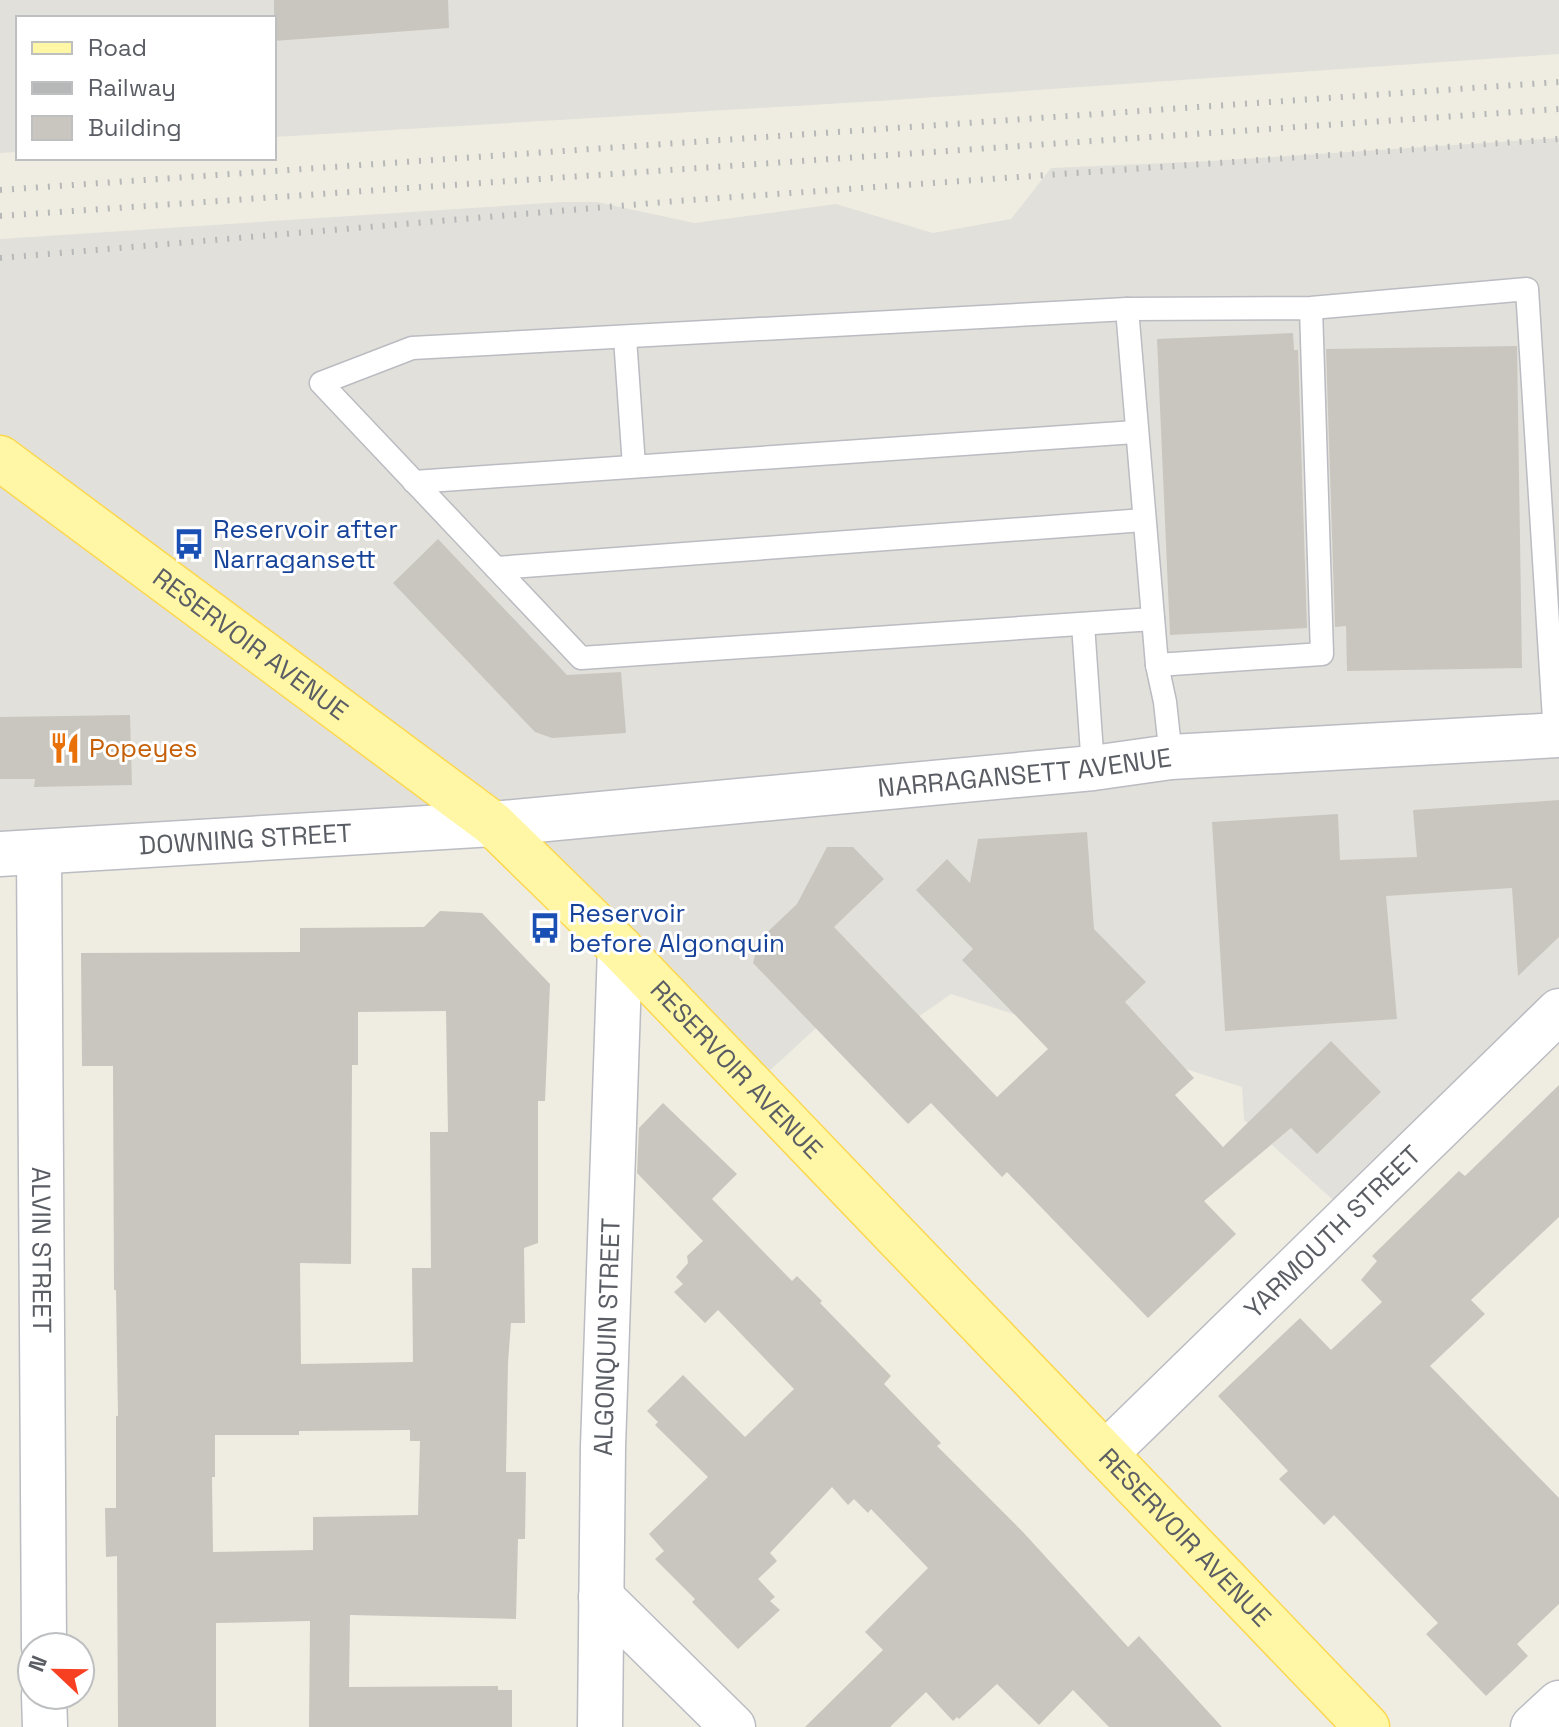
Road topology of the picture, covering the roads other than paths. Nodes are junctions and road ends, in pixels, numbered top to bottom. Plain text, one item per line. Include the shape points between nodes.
1 (1311, 308) junction
2 (1127, 309) junction
3 (625, 338) junction
4 (1135, 432) junction
5 (0, 458) edge
6 (634, 466) junction
7 (414, 482) junction
8 (1144, 520) junction
9 (496, 568) junction
10 (1153, 619) junction
11 (1083, 624) junction
12 (1157, 665) junction
13 (1557, 735) edge
14 (1171, 757) junction
15 (1093, 768) junction
16 (493, 824) junction
17 (19, 853) edge
18 (620, 948) junction
19 (1559, 1011) edge
20 (1105, 1454) junction
21 (601, 1597) junction
22 (43, 1631) edge
23 (1559, 1703) edge
24 (600, 1727) edge
25 (733, 1727) edge
26 (1367, 1727) edge
27 (1533, 1727) edge

1 - 2 lane
1 - 12 lane via 1322,654
1 - 13 lane via 1527,289
2 - 3 lane
2 - 4 lane
3 - 6 lane
3 - 7 lane via 412,348 321,383
4 - 6 lane
4 - 8 lane
5 - 16 main road, RESERVOIR AVENUE
6 - 7 lane
7 - 9 lane
8 - 9 lane
8 - 10 lane
9 - 11 lane via 581,658
10 - 11 lane
10 - 12 lane
11 - 15 lane
12 - 14 lane
13 - 14 street, NARRAGANSETT AVENUE
14 - 15 street, NARRAGANSETT AVENUE
15 - 16 street, NARRAGANSETT AVENUE
16 - 17 street, DOWNING STREET
16 - 18 main road, RESERVOIR AVENUE
17 - 22 street, ALVIN STREET
18 - 20 main road, RESERVOIR AVENUE
18 - 21 street, ALGONQUIN STREET
19 - 20 street, YARMOUTH STREET
20 - 26 main road, RESERVOIR AVENUE
21 - 24 street, ALGONQUIN STREET
21 - 25 street
23 - 27 street

